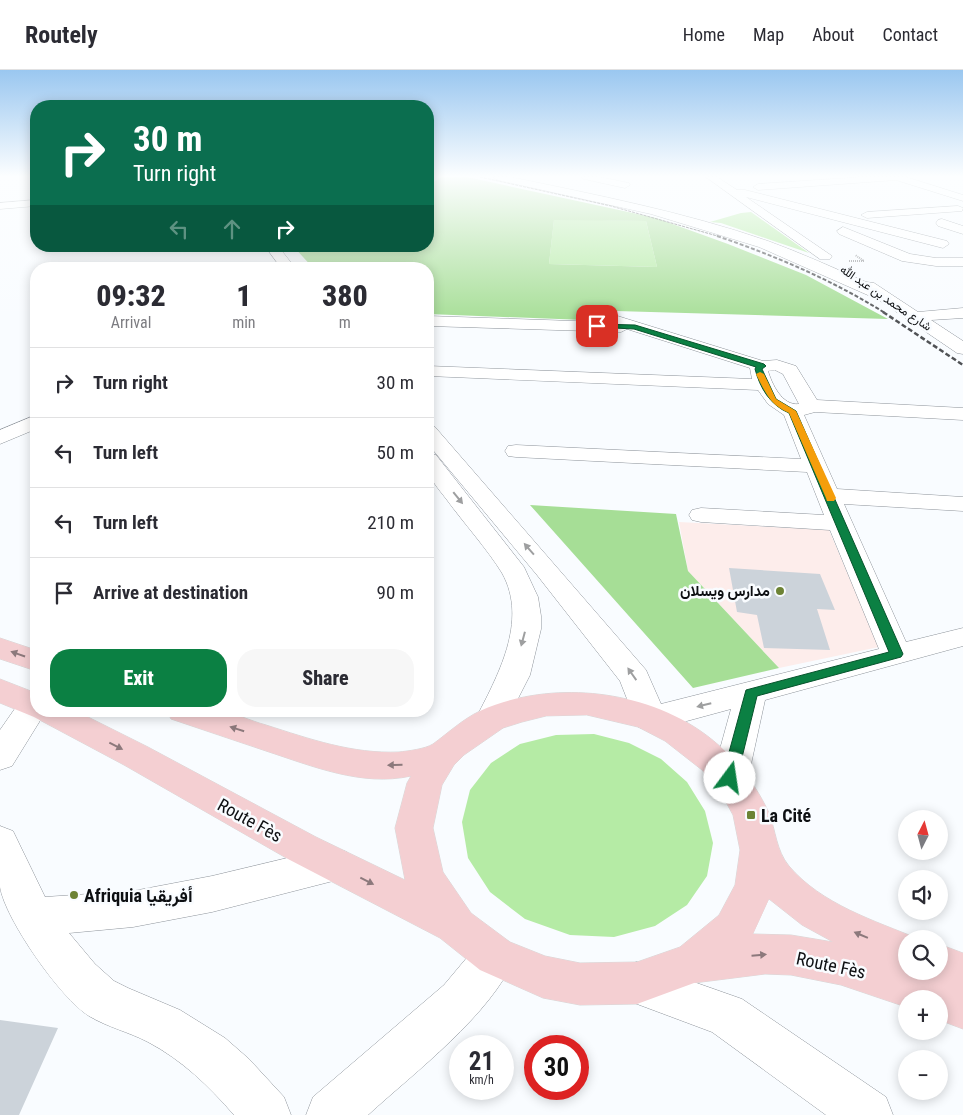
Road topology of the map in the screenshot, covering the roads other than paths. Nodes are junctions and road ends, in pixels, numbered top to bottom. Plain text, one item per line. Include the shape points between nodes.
1 (707, 226) edge
2 (782, 226) edge
3 (838, 226) edge
4 (890, 226) edge
5 (963, 235) edge
6 (917, 236) junction
7 (873, 244) junction
8 (811, 247) junction
9 (889, 251) junction
10 (276, 252) edge
11 (284, 262) edge
12 (963, 262) edge
13 (883, 296) junction
14 (963, 313) edge
15 (598, 315) dead end
16 (914, 316) junction
17 (434, 320) edge
18 (635, 327) junction
19 (963, 349) edge
20 (434, 372) edge
21 (763, 376) junction
22 (801, 409) junction
23 (963, 414) edge
24 (30, 424) edge
25 (0, 438) edge
26 (434, 438) edge
27 (516, 451) dead end
28 (817, 466) junction
29 (434, 468) edge
30 (830, 496) junction
31 (963, 504) edge
32 (701, 515) dead end
33 (840, 523) junction
34 (963, 637) edge
35 (0, 648) edge
36 (896, 654) junction
37 (30, 659) edge
38 (0, 690) edge
39 (751, 693) junction
40 (30, 703) edge
41 (31, 717) edge
42 (59, 717) edge
43 (202, 717) edge
44 (650, 719) junction
45 (491, 720) junction
46 (442, 756) junction
47 (0, 757) edge
48 (730, 778) junction
49 (0, 842) edge
50 (758, 850) junction
51 (333, 864) junction
52 (33, 917) junction
53 (456, 926) junction
54 (898, 951) edge
55 (495, 956) junction
56 (694, 963) junction
57 (948, 968) edge
58 (963, 974) edge
59 (637, 983) junction
60 (963, 1007) edge
61 (266, 1115) edge
62 (331, 1115) edge
63 (868, 1115) edge

1 - 13 street via 813,263
2 - 8 street, شارع محمد بن عبد الله
3 - 7 street
4 - 6 street
5 - 6 street
6 - 7 street
6 - 9 street via 944,245
7 - 8 street
7 - 9 street
8 - 13 street, شارع محمد بن عبد الله
9 - 12 street via 907,258
10 - 11 street
13 - 16 street, شارع محمد بن عبد الله
14 - 16 street
15 - 18 street
16 - 19 street, شارع محمد بن عبد الله
17 - 18 street
18 - 21 street
20 - 21 street
21 - 22 street via 773,400 783,408
21 - 22 street via 777,366 790,370
22 - 23 street
22 - 28 street
24 - 25 street
44 -> 26 street via 635,678
27 - 28 street
28 - 30 street
29 -> 45 street via 515,573 524,596 526,629 514,675
30 - 31 street
30 - 33 street
32 - 33 street
33 - 36 street
34 - 36 street
37 -> 35 main road
36 - 39 street
38 - 40 main road, Route Fès
39 -> 44 street
39 - 48 street
41 - 47 street
42 -> 51 main road, Route Fès
46 -> 43 main road, Route Fès via 400,765 360,765 324,757
44 - 45 main road, Route Fès via 587,704 546,705
44 - 48 main road, Route Fès via 677,732 714,760
45 - 46 main road, Route Fès
46 - 53 main road, Route Fès via 425,783 414,828 424,878
48 - 50 main road, Route Fès via 751,815
49 - 52 street
54 -> 50 main road, Route Fès via 844,928 792,896 774,878
50 - 56 main road, Route Fès via 756,886 734,929
51 - 52 street via 212,894 133,909
51 -> 53 main road, Route Fès
52 - 61 street via 73,972 100,998 165,1026 201,1047 226,1069
53 - 55 main road, Route Fès
55 - 59 main road, Route Fès via 543,977 580,984
55 - 62 street via 460,1001
56 - 59 main road, Route Fès
56 -> 60 main road, Route Fès via 765,954 817,959 876,974
57 - 58 main road
59 - 63 street via 726,1014

